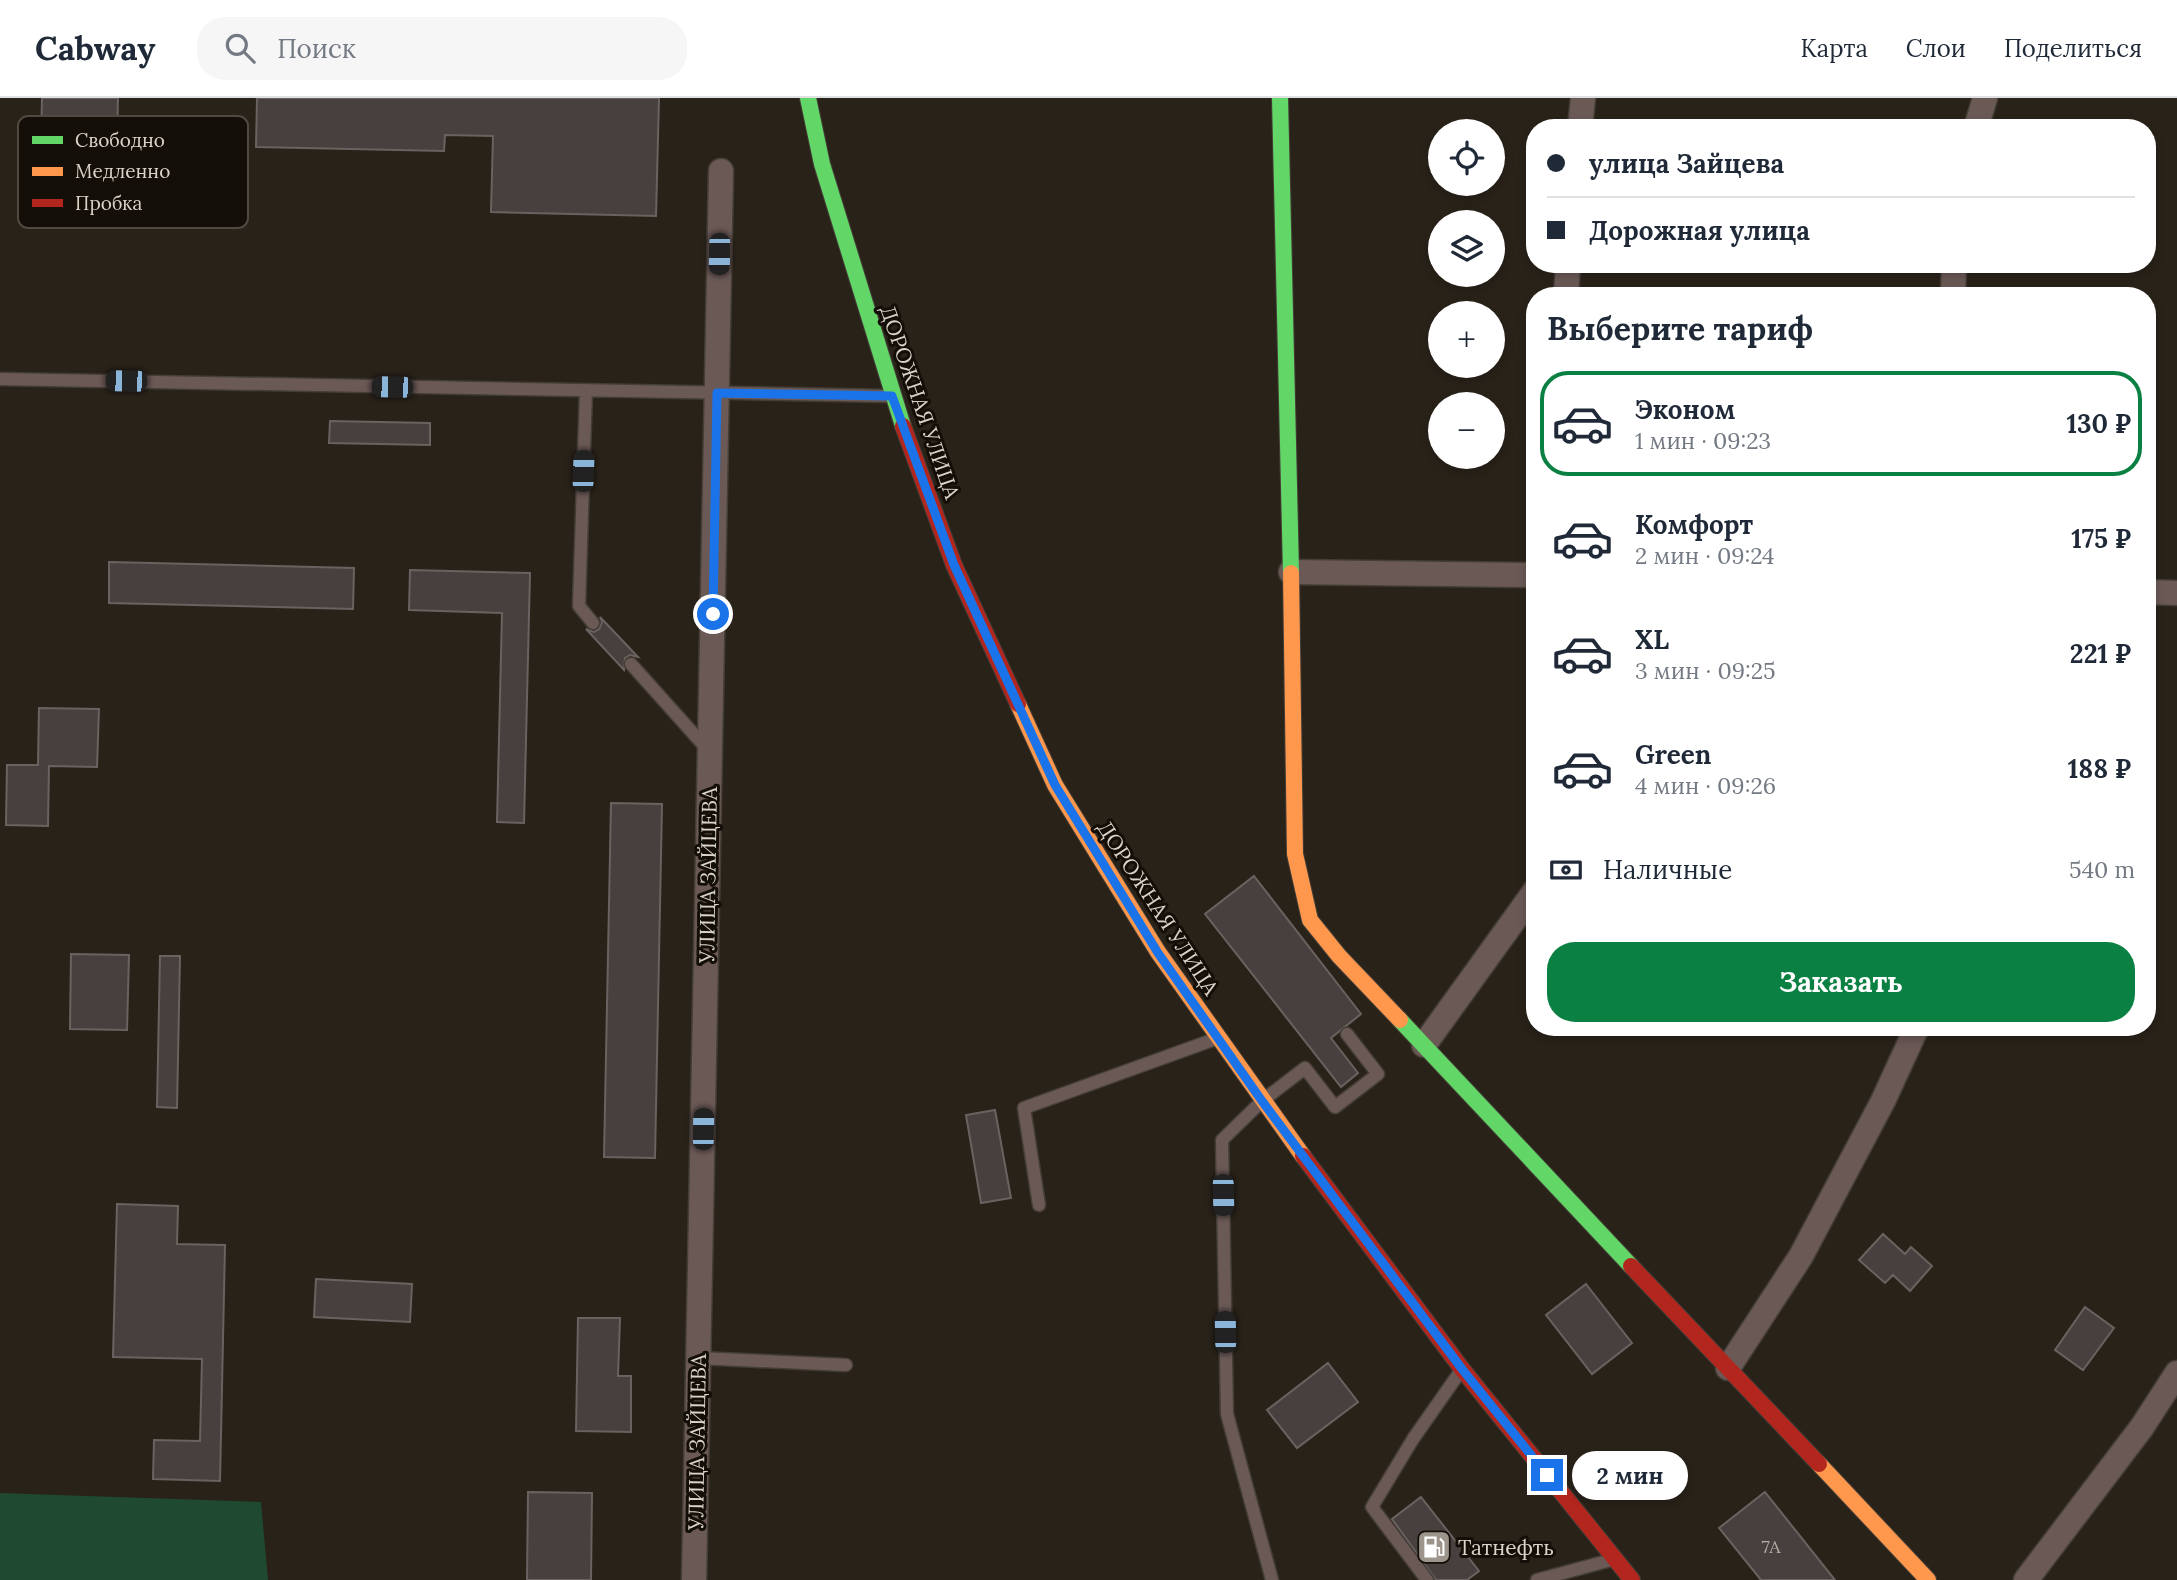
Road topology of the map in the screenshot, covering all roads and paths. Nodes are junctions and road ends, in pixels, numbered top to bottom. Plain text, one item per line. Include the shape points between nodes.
1 (808, 98) edge
2 (1280, 98) edge
3 (1583, 98) edge
4 (1985, 98) edge
5 (1581, 119) edge
6 (1979, 119) edge
7 (721, 170) dead end
8 (0, 379) edge
9 (586, 390) junction
10 (717, 393) junction
11 (892, 396) junction
12 (1291, 572) junction
13 (1526, 575) edge
14 (2156, 592) edge
15 (2177, 593) edge
16 (593, 623) dead end
17 (631, 664) dead end
18 (710, 752) junction
19 (1526, 904) edge
20 (1347, 1034) dead end
21 (1913, 1036) edge
22 (1218, 1038) junction
23 (1424, 1045) junction
24 (1262, 1101) junction
25 (1039, 1205) dead end
26 (698, 1358) junction
27 (846, 1365) dead end
28 (1728, 1368) junction
29 (1462, 1369) junction
30 (2177, 1373) edge
31 (1615, 1559) junction
32 (694, 1580) edge
33 (1272, 1580) edge
34 (1427, 1580) edge
35 (1537, 1580) edge
36 (1632, 1580) edge
37 (1928, 1580) edge
38 (2026, 1580) edge

1 - 11 street, ДОРОЖНАЯ УЛИЦА via 822,164
2 - 12 street
3 - 5 street
4 - 6 street
7 - 10 street, УЛИЦА ЗАЙЦЕВА
8 - 9 lane
9 - 10 lane
9 - 16 lane via 579,606
10 - 11 lane
10 - 18 street, УЛИЦА ЗАЙЦЕВА
11 - 22 street, ДОРОЖНАЯ УЛИЦА via 954,565 1055,785 1158,953
12 - 13 street
12 - 23 street via 1295,854 1310,920
14 - 15 street
17 - 18 lane
18 - 26 street, УЛИЦА ЗАЙЦЕВА
19 - 23 street
20 - 24 lane via 1378,1074 1335,1107 1305,1068
21 - 28 street via 1801,1256
22 - 24 street, ДОРОЖНАЯ УЛИЦА
22 - 25 lane via 1024,1108
23 - 28 street
24 - 29 street, ДОРОЖНАЯ УЛИЦА
24 - 33 lane via 1222,1140 1227,1414
26 - 27 lane
26 - 32 street, УЛИЦА ЗАЙЦЕВА
28 - 37 street
29 - 31 street, ДОРОЖНАЯ УЛИЦА
29 - 34 lane via 1372,1507
30 - 38 street via 2142,1427
31 - 35 lane
31 - 36 street, ДОРОЖНАЯ УЛИЦА

